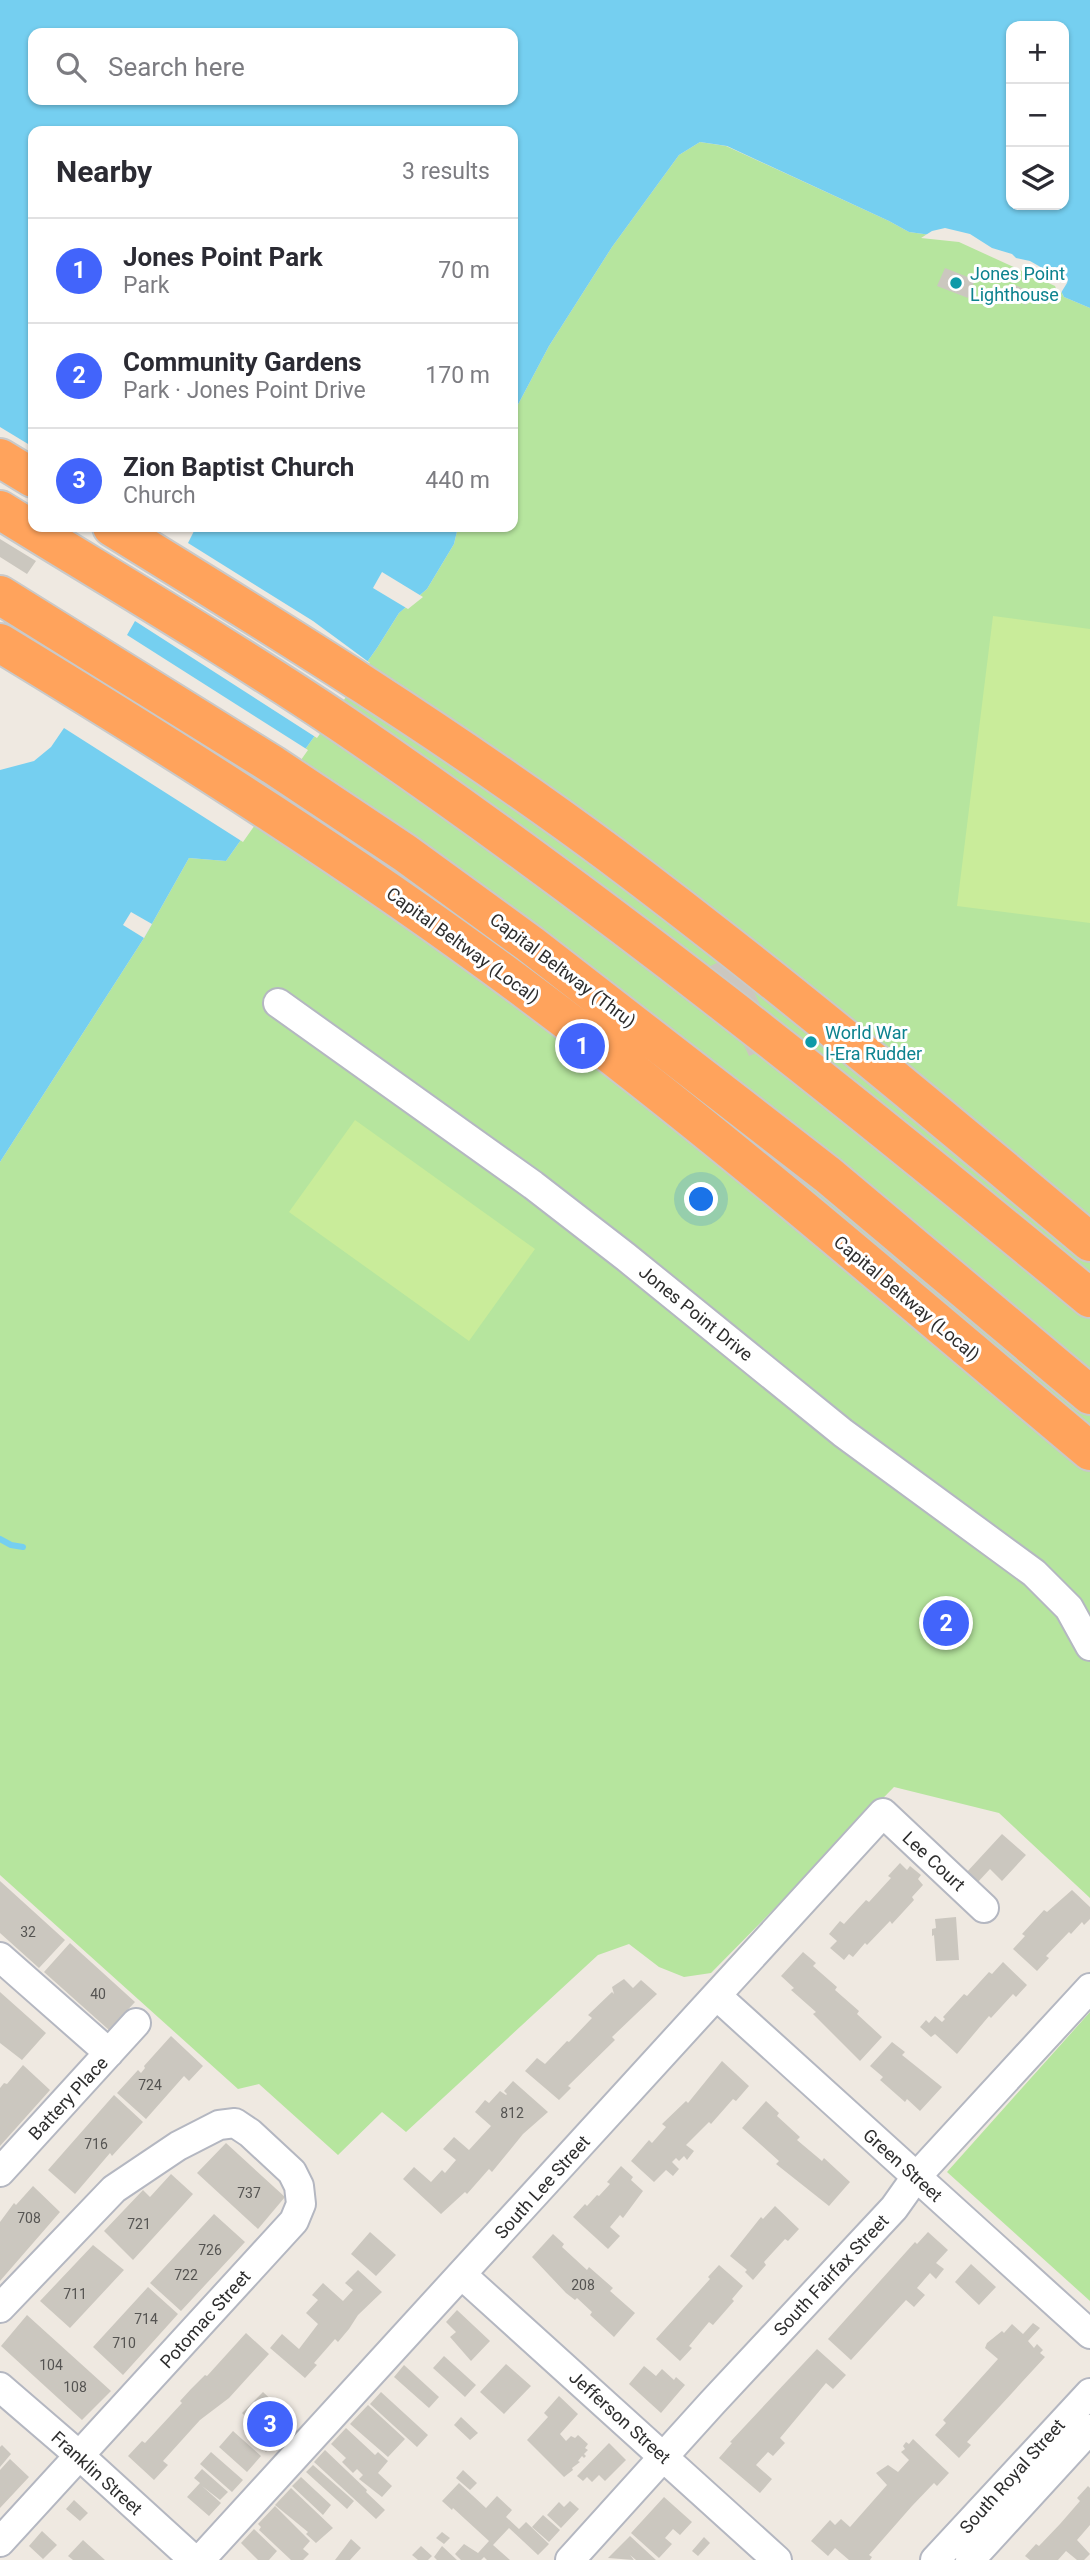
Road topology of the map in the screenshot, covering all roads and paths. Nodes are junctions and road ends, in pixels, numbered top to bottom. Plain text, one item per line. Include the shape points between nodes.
1 (0, 458) edge
2 (28, 475) edge
3 (0, 510) edge
4 (28, 527) edge
5 (35, 532) edge
6 (120, 532) edge
7 (0, 595) edge
8 (0, 643) edge
9 (278, 1003) dead end
10 (1090, 1242) edge
11 (1090, 1298) edge
12 (1090, 1395) edge
13 (1090, 1451) edge
14 (1090, 1646) edge
15 (883, 1813) joint
16 (984, 1908) dead end
17 (0, 1957) edge
18 (1090, 1988) edge
19 (717, 1996) junction
20 (136, 2023) dead end
21 (109, 2053) junction
22 (0, 2172) edge
23 (916, 2177) junction
24 (462, 2275) junction
25 (0, 2308) edge
26 (1090, 2334) edge
27 (0, 2387) edge
28 (1090, 2393) edge
29 (1090, 2429) edge
30 (80, 2456) junction
31 (663, 2457) junction
32 (0, 2542) edge
33 (194, 2560) edge
34 (200, 2560) edge
35 (570, 2560) edge
36 (776, 2560) edge
37 (935, 2560) edge
38 (970, 2560) edge

1 - 2 highway
3 - 4 highway
5 - 11 highway via 341,723 444,794 732,1007
6 - 10 highway via 333,664 609,854 780,986
7 - 12 highway, Capital Beltway (Thru) via 284,772 519,936 828,1175
8 - 13 highway, Capital Beltway (Local) via 273,812 530,993 683,1111
9 - 14 street, Jones Point Drive via 533,1185 843,1433 1034,1573 1069,1608
15 - 16 street, Lee Court
15 - 19 street, South Lee Street
17 - 21 street
18 - 23 street, South Fairfax Street
19 - 23 street, Green Street
19 - 24 street, South Lee Street
20 - 21 street, Battery Place
21 - 22 street, Battery Place
23 - 26 street, Green Street
23 - 31 street, South Fairfax Street via 894,2208
24 - 31 street, Jefferson Street
24 - 34 street, South Lee Street
25 - 30 street, Potomac Street via 114,2189 219,2125 234,2123 250,2133 292,2172 301,2204 294,2221
27 - 30 street, Franklin Street
28 - 37 street, South Royal Street
29 - 38 street, South Royal Street
30 - 32 street, Potomac Street
30 - 33 street, Franklin Street
31 - 35 street, South Fairfax Street
31 - 36 street, Jefferson Street

